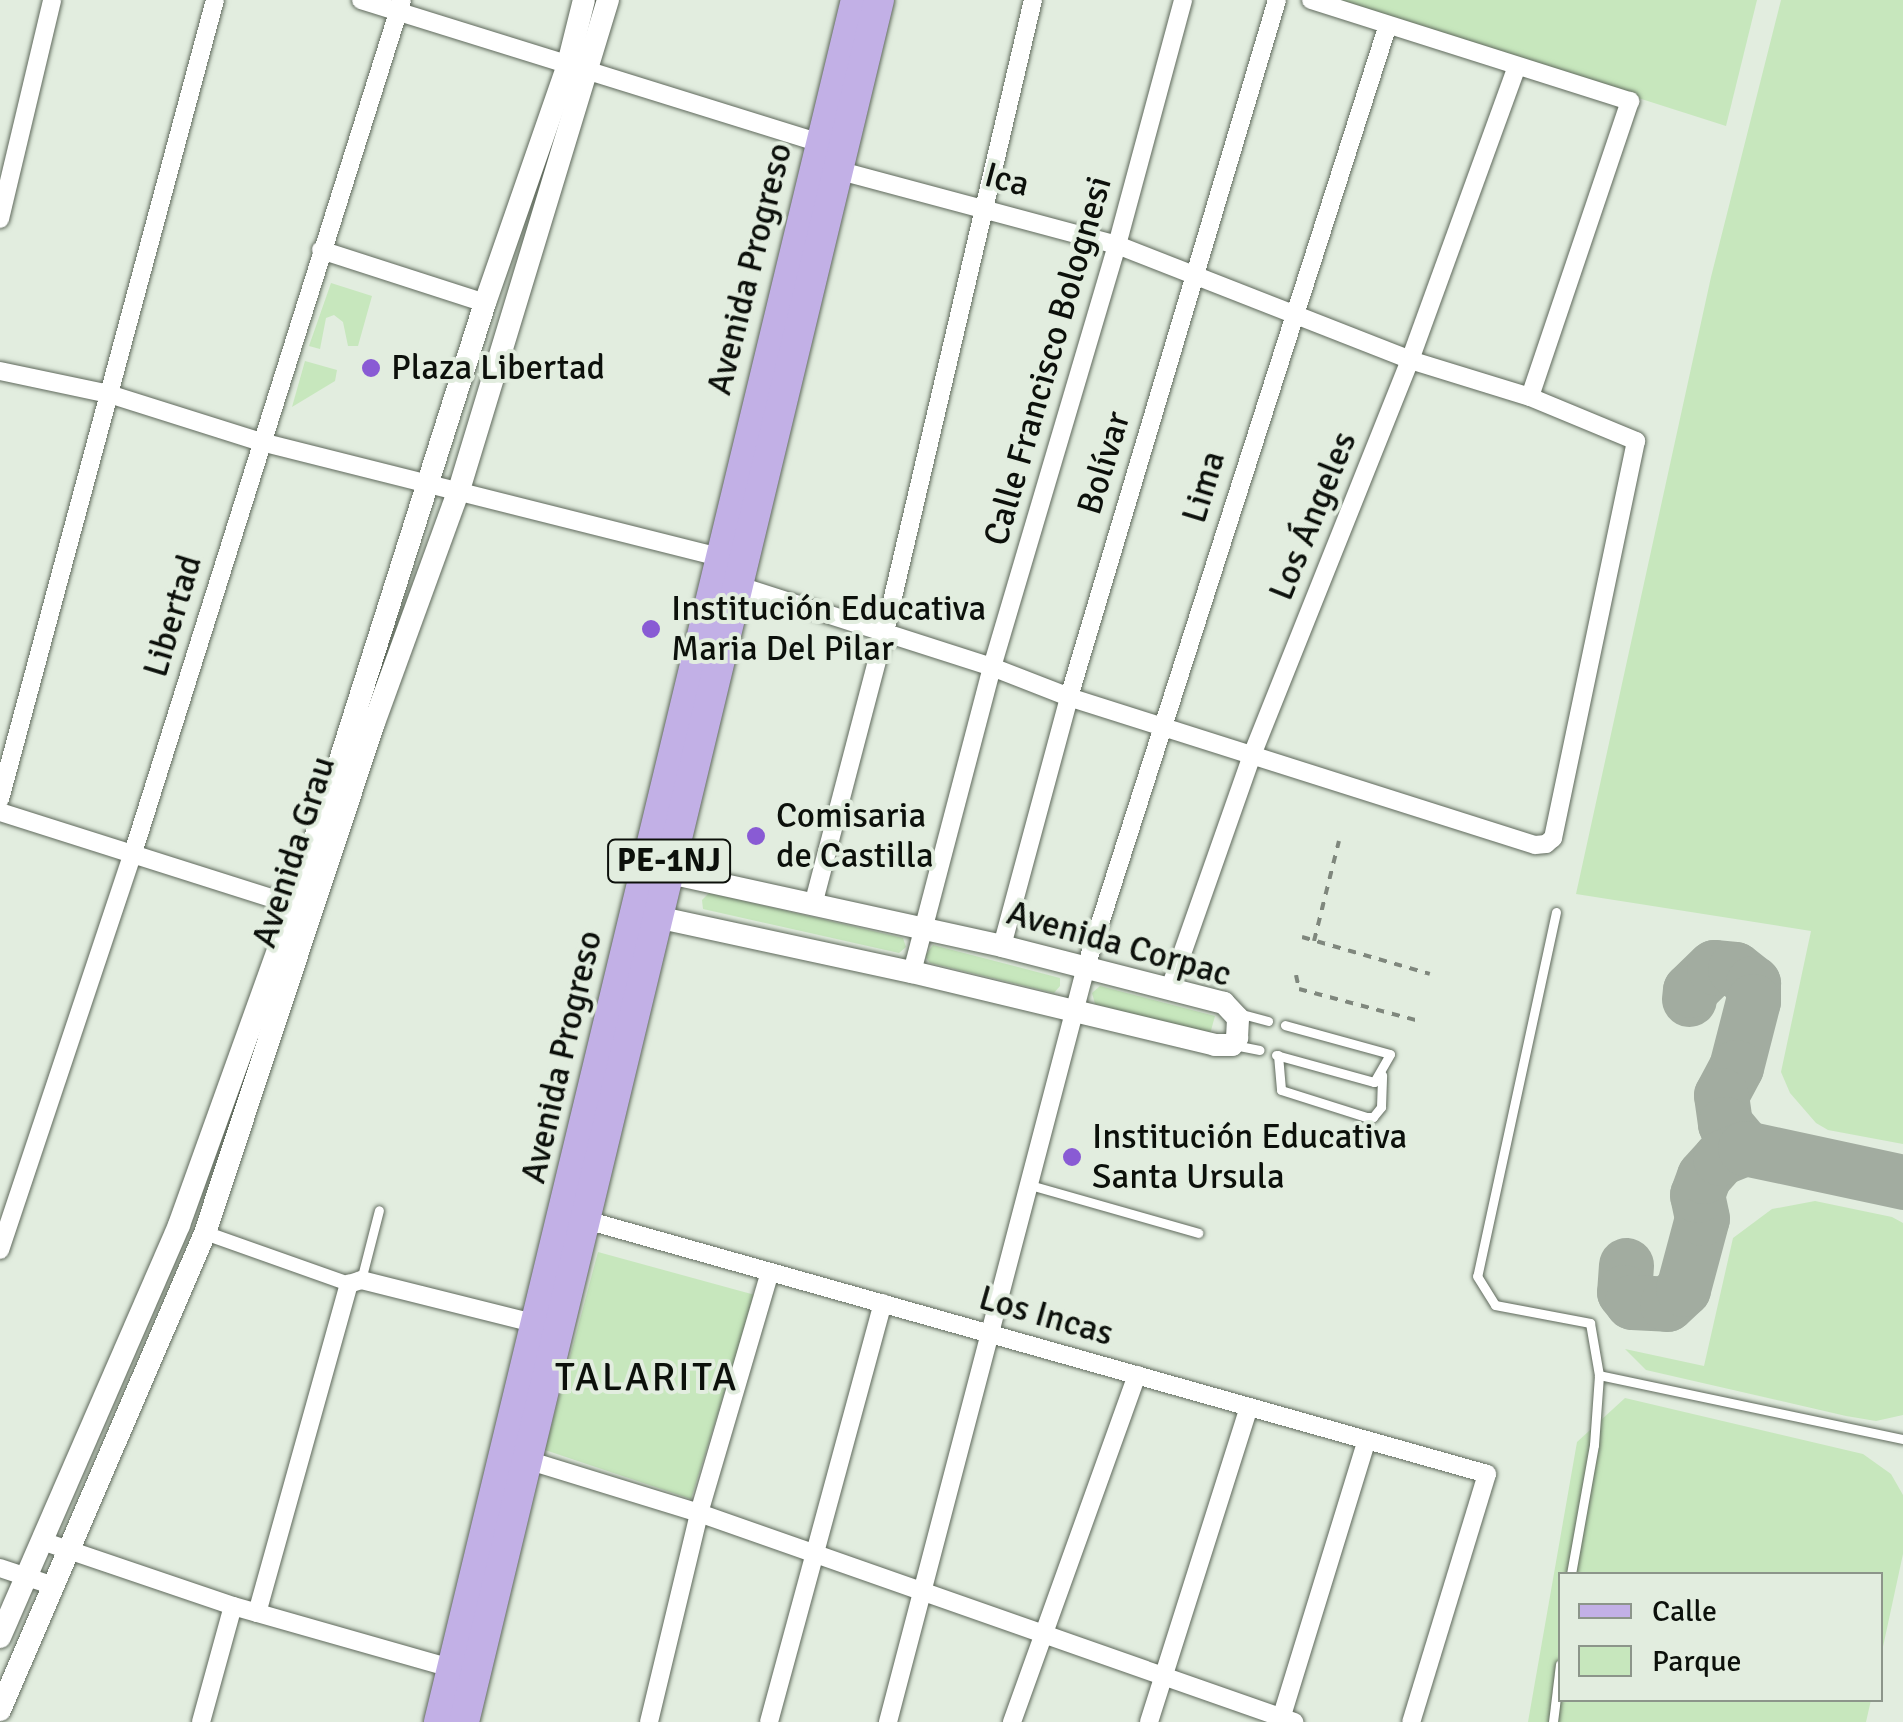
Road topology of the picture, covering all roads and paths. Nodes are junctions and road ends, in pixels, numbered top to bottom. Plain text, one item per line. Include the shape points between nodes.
1 (52, 0) edge
2 (216, 0) edge
3 (362, 0) edge
4 (584, 0) edge
5 (608, 0) edge
6 (856, 0) edge
7 (878, 0) edge
8 (1033, 0) edge
9 (1183, 0) edge
10 (1277, 0) edge
11 (1311, 0) edge
12 (401, 6) edge
13 (1387, 28) junction
14 (579, 66) junction
15 (1516, 68) junction
16 (820, 144) junction
17 (837, 170) junction
18 (984, 207) junction
19 (0, 219) edge
20 (1117, 244) junction
21 (321, 250) junction
22 (1194, 277) junction
23 (486, 303) junction
24 (1292, 315) junction
25 (1410, 360) junction
26 (0, 371) edge
27 (109, 394) junction
28 (1530, 397) junction
29 (261, 442) junction
30 (431, 483) junction
31 (459, 490) junction
32 (728, 571) junction
33 (885, 632) junction
34 (992, 667) junction
35 (1068, 698) junction
36 (1164, 728) junction
37 (1252, 755) junction
38 (0, 799) edge
39 (0, 812) edge
40 (1339, 841) dead end
41 (133, 853) junction
42 (656, 870) junction
43 (813, 905) junction
44 (294, 906) junction
45 (1556, 912) dead end
46 (646, 914) junction
47 (923, 929) junction
48 (1302, 936) dead end
49 (1314, 940) junction
50 (1002, 946) junction
51 (1086, 967) junction
52 (912, 972) junction
53 (1430, 974) dead end
54 (1296, 975) dead end
55 (1170, 988) junction
56 (1074, 1010) junction
57 (1236, 1013) junction
58 (1268, 1021) dead end
59 (1419, 1022) dead end
60 (1285, 1025) dead end
61 (1232, 1045) junction
62 (1260, 1050) dead end
63 (1382, 1074) junction
64 (1030, 1185) junction
65 (378, 1210) dead end
66 (586, 1220) junction
67 (205, 1233) junction
68 (1198, 1233) dead end
69 (0, 1250) edge
70 (770, 1272) junction
71 (355, 1282) junction
72 (883, 1304) junction
73 (537, 1324) junction
74 (991, 1334) junction
75 (1599, 1374) junction
76 (1137, 1375) junction
77 (1249, 1407) junction
78 (1367, 1440) junction
79 (1903, 1440) edge
80 (527, 1460) junction
81 (699, 1513) junction
82 (42, 1541) junction
83 (69, 1551) junction
84 (814, 1552) junction
85 (0, 1568) edge
86 (1572, 1572) edge
87 (26, 1578) junction
88 (54, 1586) junction
89 (923, 1591) junction
90 (233, 1606) junction
91 (257, 1612) junction
92 (1043, 1633) junction
93 (0, 1637) edge
94 (464, 1671) junction
95 (1162, 1677) junction
96 (1558, 1681) edge
97 (0, 1710) edge
98 (1285, 1721) edge
99 (202, 1722) edge
100 (439, 1722) edge
101 (464, 1722) edge
102 (649, 1722) edge
103 (769, 1722) edge
104 (888, 1722) edge
105 (1012, 1722) edge
106 (1148, 1722) edge
107 (1411, 1722) edge
108 (1553, 1722) edge

1 - 19 street
2 - 27 street
3 - 12 street
4 - 14 street, Avenida Grau
5 - 14 street, Avenida Grau
6 - 16 main road, Avenida Progreso / PE-1NJ
7 - 17 main road, Avenida Progreso / PE-1NJ
8 - 18 street
9 - 20 street, Calle Francisco Bolognesi
10 - 22 street, Bolívar
11 - 13 street
12 - 14 street
12 - 21 street, Libertad
13 - 15 street
13 - 24 street, Lima
14 - 16 street
14 - 23 street, Avenida Grau
14 - 31 street, Avenida Grau
15 - 25 street, Los Ángeles
15 - 28 street via 1631,104
16 - 17 street
16 - 32 main road, Avenida Progreso / PE-1NJ
17 - 18 street, Ica
17 - 32 main road, Avenida Progreso / PE-1NJ
18 - 20 street, Ica
18 - 33 street
20 - 22 street, Ica
20 - 34 street, Calle Francisco Bolognesi
21 - 23 street
21 - 29 street, Libertad
22 - 24 street, Ica
22 - 35 street, Bolívar
23 - 30 street, Avenida Grau
24 - 25 street, Ica
24 - 36 street, Lima
25 - 28 street, Ica
25 - 37 street, Los Ángeles
26 - 27 street
27 - 29 street
27 - 38 street
28 - 37 street, Ica via 1636,441 1553,838 1535,845
29 - 30 street
29 - 41 street, Libertad
30 - 31 street
30 - 44 street, Avenida Grau
31 - 32 street
31 - 67 street, Avenida Grau
32 - 33 street
32 - 42 main road, Avenida Progreso / PE-1NJ
33 - 34 street
33 - 43 street
34 - 35 street
34 - 47 street, Calle Francisco Bolognesi
35 - 36 street
35 - 50 street, Bolívar
36 - 37 street
36 - 51 street, Lima
37 - 55 street, Los Ángeles
39 - 41 street
40 - 49 path
41 - 44 street
41 - 69 street, Libertad
42 - 43 street, Avenida Corpac
42 - 46 main road, Avenida Progreso / PE-1NJ
43 - 47 street, Avenida Corpac
44 - 82 street, Avenida Grau via 179,1225
45 - 75 lane via 1477,1276 1495,1304 1590,1324
46 - 52 street, Avenida Corpac
46 - 66 main road, Avenida Progreso / PE-1NJ
46 - 73 main road, Avenida Progreso / PE-1NJ
47 - 50 street, Avenida Corpac
47 - 52 street, Calle Francisco Bolognesi
48 - 49 path
49 - 53 path
50 - 51 street, Avenida Corpac
51 - 55 street, Avenida Corpac
51 - 56 street, Lima
52 - 56 street, Avenida Corpac
54 - 59 path via 1299,989
55 - 57 street, Avenida Corpac via 1224,1003
56 - 61 street, Avenida Corpac
56 - 64 street, Lima
57 - 58 lane
57 - 61 street, Avenida Corpac
60 - 63 lane via 1390,1054
61 - 62 lane
63 - 63 lane via 1362,1081 1277,1055 1280,1090 1366,1117 1381,1107
64 - 68 lane
64 - 74 street, Lima
65 - 71 lane
66 - 70 street, Los Incas
66 - 80 main road, Avenida Progreso / PE-1NJ
67 - 71 street
67 - 83 street, Avenida Grau
70 - 72 street, Los Incas
70 - 81 street
71 - 73 street
71 - 91 street
72 - 74 street, Los Incas
72 - 84 street
73 - 94 main road, Avenida Progreso / PE-1NJ
74 - 76 street, Los Incas
74 - 89 street, Lima
75 - 79 lane
75 - 86 lane
76 - 77 street, Los Incas
76 - 92 street
77 - 78 street, Los Incas
77 - 95 street
78 - 98 street
78 - 107 street, Los Incas via 1487,1474
80 - 81 street
80 - 94 main road, Avenida Progreso / PE-1NJ
81 - 84 street
81 - 102 street
82 - 83 street
82 - 87 street, Avenida Grau
83 - 88 street, Avenida Grau
83 - 90 street
84 - 89 street
84 - 103 street
85 - 87 street
87 - 88 street
87 - 93 street, Avenida Grau
88 - 97 street, Avenida Grau
89 - 92 street
89 - 104 street, Lima
90 - 91 street
90 - 99 street
91 - 94 street
92 - 95 street
92 - 105 street
94 - 100 main road, Avenida Progreso / PE-1NJ
94 - 101 main road, Avenida Progreso / PE-1NJ
95 - 98 street
95 - 106 street
96 - 108 lane

